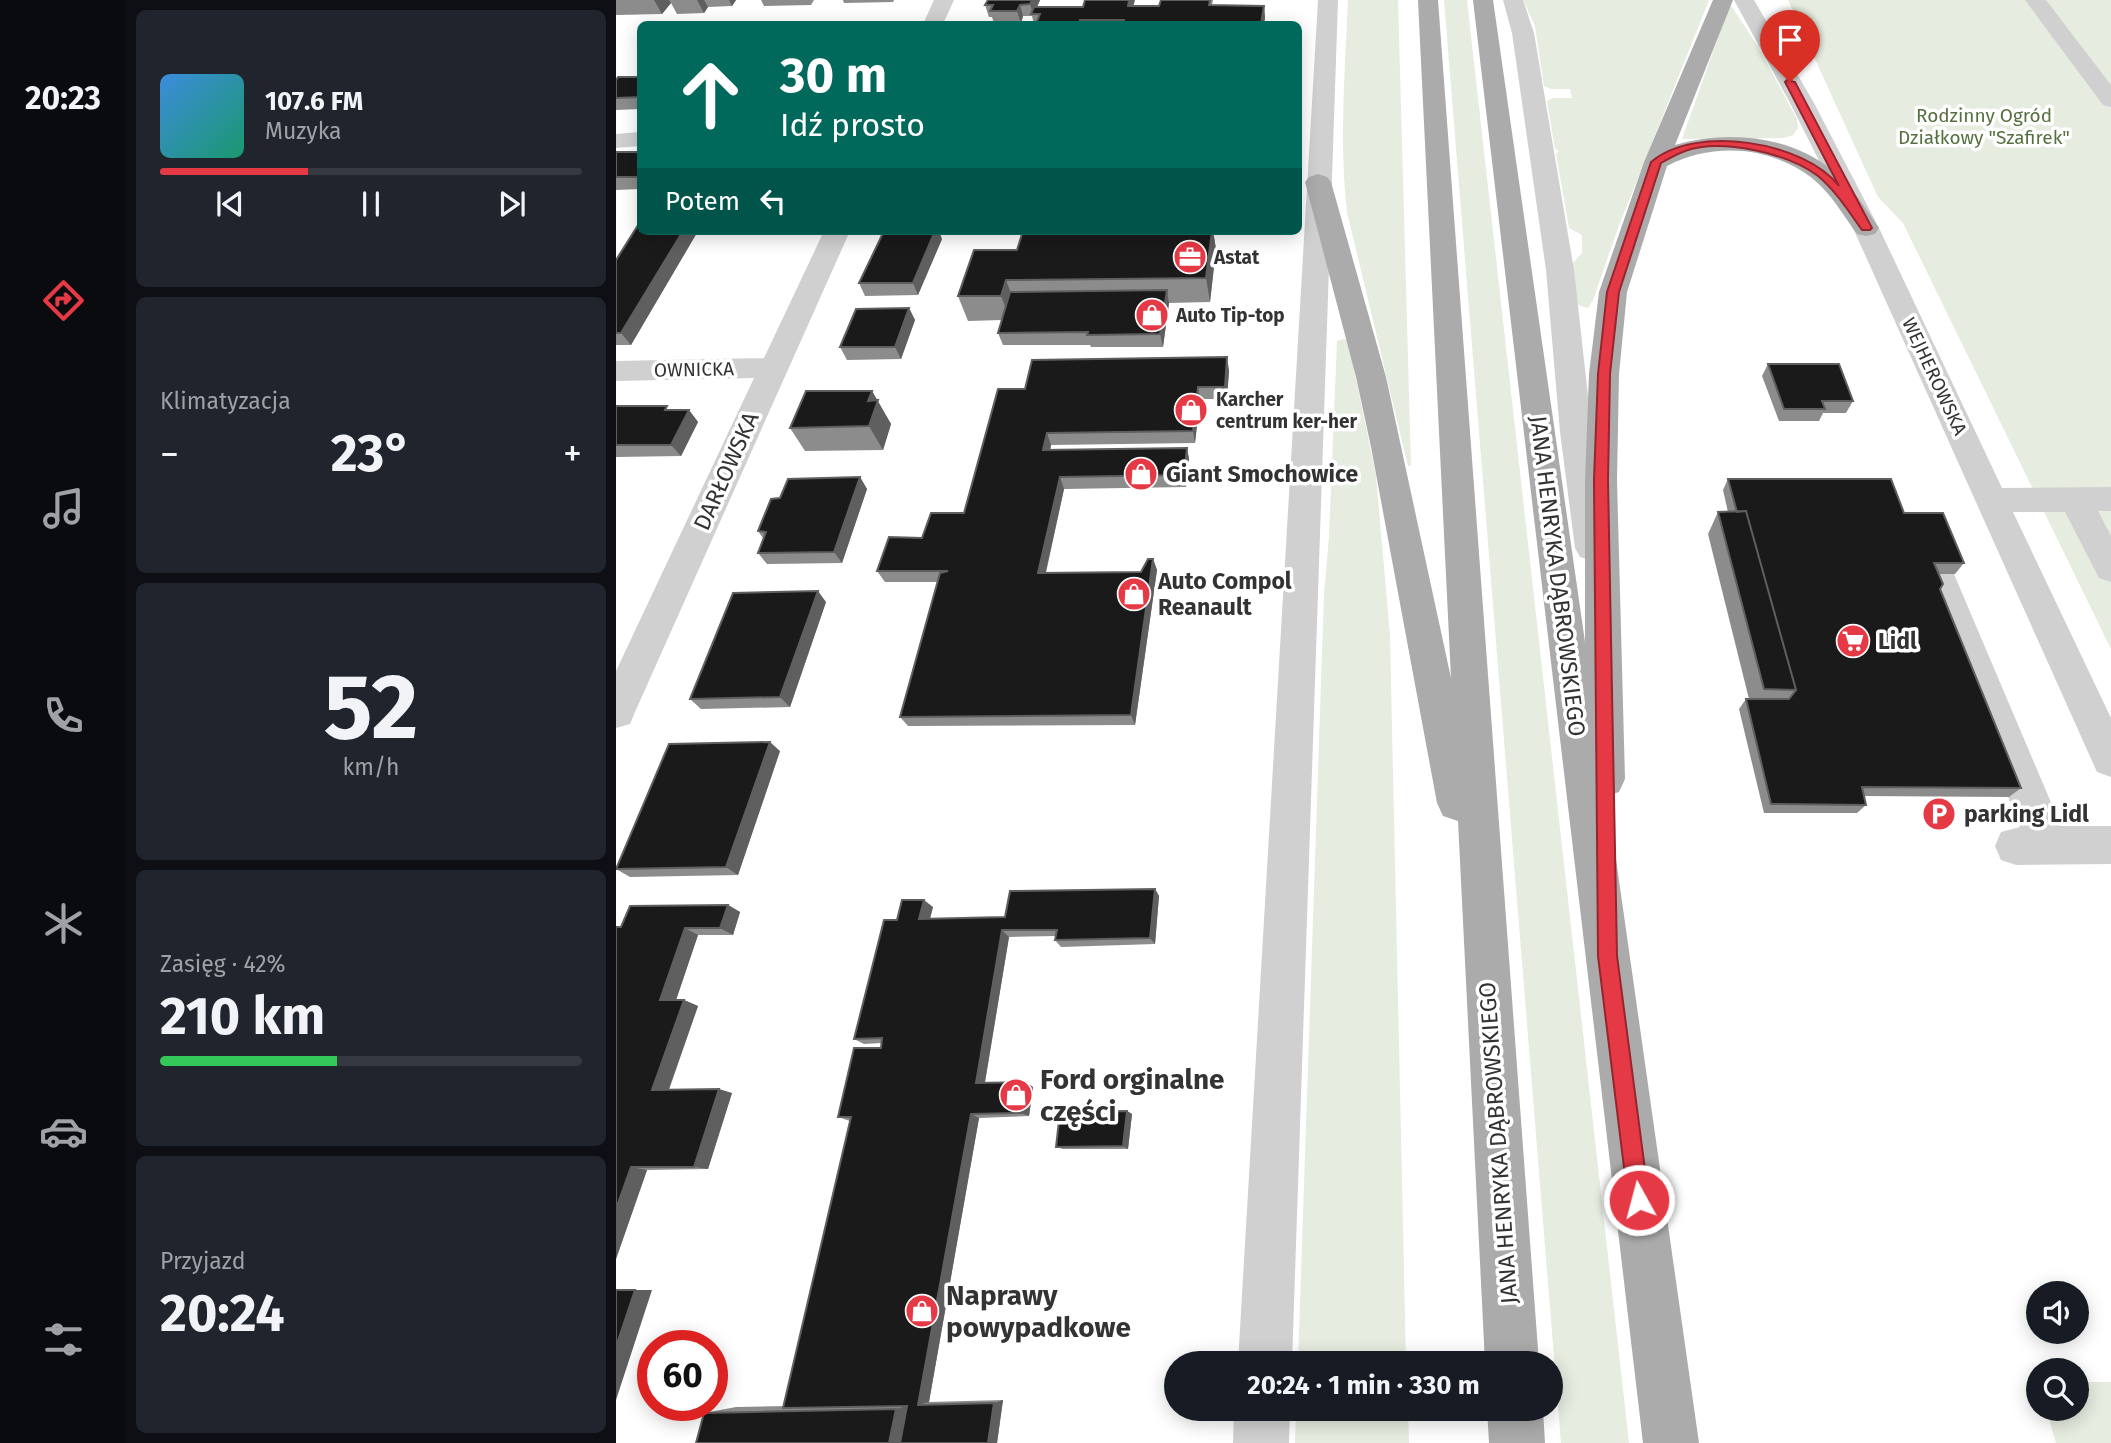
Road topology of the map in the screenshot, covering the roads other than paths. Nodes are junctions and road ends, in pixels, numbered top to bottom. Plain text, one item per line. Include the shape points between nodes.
1 (944, 0) edge
2 (1328, 0) edge
3 (1428, 0) edge
4 (1483, 0) edge
5 (1513, 0) edge
6 (1723, 0) edge
7 (1744, 0) edge
8 (2035, 0) edge
9 (934, 21) edge
10 (2111, 100) edge
11 (637, 139) edge
12 (616, 141) edge
13 (1656, 162) junction
14 (1318, 181) junction
15 (1866, 228) junction
16 (834, 235) edge
17 (772, 368) junction
18 (616, 371) edge
19 (2075, 499) junction
20 (2111, 499) edge
21 (1992, 500) junction
22 (2111, 569) edge
23 (1937, 574) edge
24 (1604, 634) junction
25 (616, 712) edge
26 (2111, 760) edge
27 (2111, 845) edge
28 (1487, 956) junction
29 (1607, 956) junction
30 (1266, 1351) edge
31 (1511, 1351) edge
32 (1262, 1421) edge
33 (1516, 1421) edge
34 (1261, 1443) edge
35 (1517, 1443) edge
36 (1671, 1443) edge

1 - 9 street
2 - 14 street
3 - 28 main road, JANA HENRYKA DĄBROWSKIEGO
4 - 29 main road, JANA HENRYKA DĄBROWSKIEGO
5 - 24 street via 1523,33 1560,270 1576,432
6 - 13 main road
7 - 15 street, WEJHEROWSKA
8 - 10 street
11 - 12 street
13 - 15 main road via 1672,151 1711,144 1771,150 1820,173
13 - 24 main road via 1616,283 1608,336 1601,480
14 - 28 main road via 1392,470
14 - 30 street
15 - 21 street, WEJHEROWSKA
16 - 17 street, DARŁOWSKA
17 - 18 street, OWNICKA
17 - 25 street, DARŁOWSKA
19 - 20 street
19 - 21 street
19 - 22 street
21 - 26 street, WEJHEROWSKA
23 - 27 street via 2032,846
24 - 29 main road
28 - 31 main road, JANA HENRYKA DĄBROWSKIEGO
29 - 36 main road, JANA HENRYKA DĄBROWSKIEGO
32 - 34 street
33 - 35 main road

